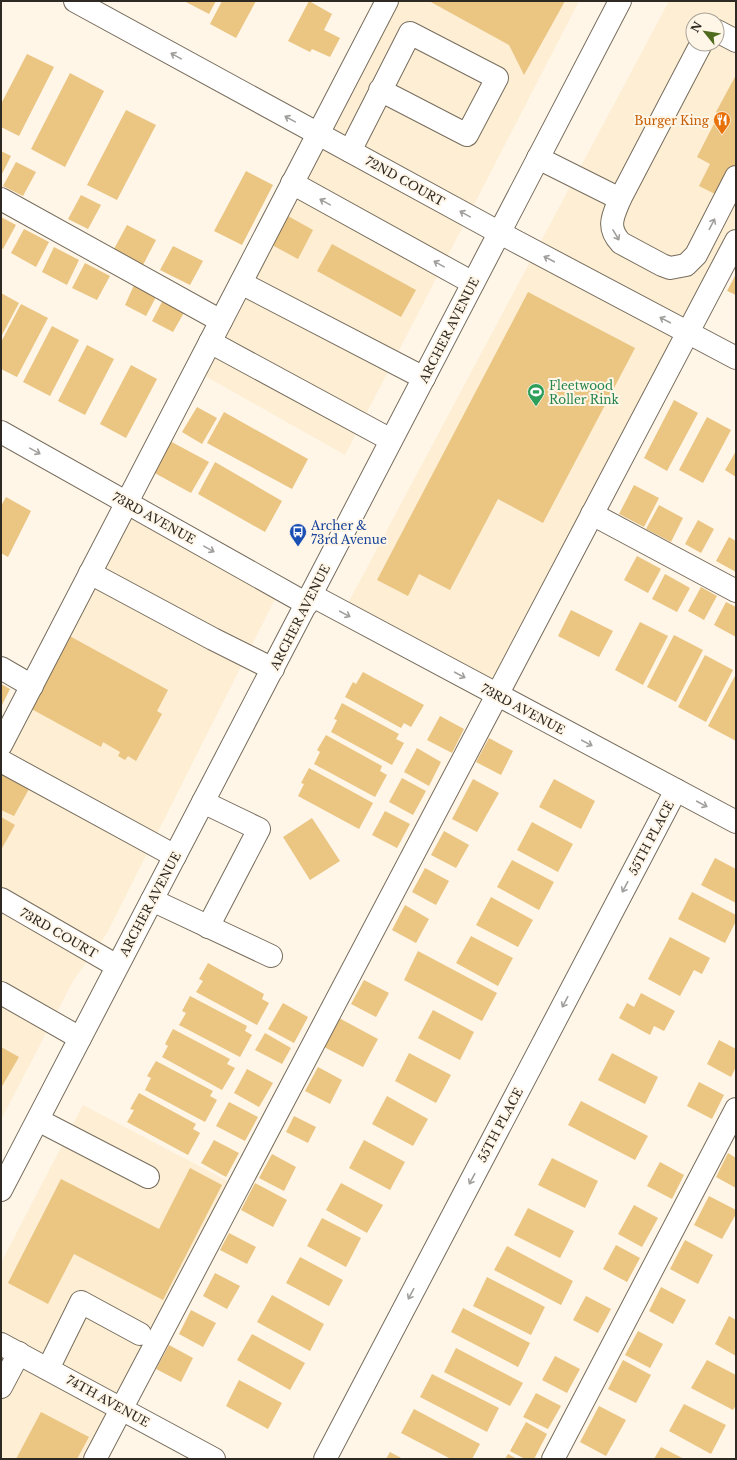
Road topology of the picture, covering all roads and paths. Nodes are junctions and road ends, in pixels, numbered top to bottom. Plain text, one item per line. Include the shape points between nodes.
1 (75, 1) edge
2 (387, 1) edge
3 (620, 1) edge
4 (725, 35) edge
5 (736, 41) edge
6 (697, 52) edge
7 (380, 90) junction
8 (318, 134) junction
9 (350, 151) junction
10 (538, 158) junction
11 (736, 177) edge
12 (292, 184) junction
13 (1, 199) edge
14 (620, 199) junction
15 (500, 233) junction
16 (736, 241) edge
17 (241, 283) junction
18 (473, 283) junction
19 (221, 321) junction
20 (688, 332) junction
21 (210, 342) junction
22 (736, 358) edge
23 (424, 378) junction
24 (1, 432) edge
25 (391, 440) junction
26 (127, 502) junction
27 (592, 514) junction
28 (90, 574) junction
29 (736, 591) edge
30 (309, 600) junction
31 (1, 668) edge
32 (273, 669) junction
33 (32, 686) junction
34 (497, 695) junction
35 (1, 745) edge
36 (1, 761) edge
37 (676, 790) junction
38 (203, 802) junction
39 (736, 822) edge
40 (175, 856) junction
41 (1, 900) edge
42 (152, 900) junction
43 (208, 926) junction
44 (271, 956) dead end
45 (118, 966) junction
46 (1, 993) edge
47 (80, 1038) junction
48 (736, 1109) edge
49 (38, 1120) junction
50 (148, 1177) dead end
51 (1, 1190) edge
52 (140, 1334) dead end
53 (10, 1348) edge
54 (48, 1369) junction
55 (1, 1387) edge
56 (122, 1409) junction
57 (95, 1459) edge
58 (214, 1459) edge
59 (325, 1459) edge
60 (554, 1459) edge

8 -> 1 street, 72ND COURT
2 - 8 street
3 - 10 street, ARCHER AVENUE
4 - 5 street
6 - 14 street
7 - 7 street via 410,33 497,78 467,135
7 - 9 street
8 - 9 street, 72ND COURT
8 - 12 street
15 -> 9 street, 72ND COURT
10 - 14 street
10 - 15 street, ARCHER AVENUE
14 -> 11 street via 611,220 616,238 662,265 670,268 679,267 686,265 696,255
12 - 17 street
18 -> 12 street
13 - 19 street
15 - 18 street, ARCHER AVENUE
20 -> 15 street, 72ND COURT
16 - 20 street
17 - 19 street
17 - 23 street
18 - 23 street, ARCHER AVENUE
19 - 21 street
20 - 22 street, 72ND COURT
20 - 27 street
21 - 25 street
21 - 26 street
23 - 25 street, ARCHER AVENUE
24 -> 26 street, 73RD AVENUE
25 - 30 street, ARCHER AVENUE
26 - 28 street
26 -> 30 street, 73RD AVENUE
27 - 29 street
27 - 34 street
28 - 32 street
28 - 33 street
30 - 32 street, ARCHER AVENUE
30 -> 34 street, 73RD AVENUE
31 - 33 street
32 - 38 street, ARCHER AVENUE
33 - 35 street
34 -> 37 street, 73RD AVENUE
34 - 56 street
36 - 40 street
37 -> 39 street, 73RD AVENUE
37 -> 59 street, 55TH PLACE
38 - 40 street, ARCHER AVENUE
38 - 43 street via 260,829
40 - 42 street, ARCHER AVENUE
41 - 45 street, 73RD COURT
42 - 43 street
42 - 45 street, ARCHER AVENUE
43 - 44 street
45 - 47 street, ARCHER AVENUE
46 - 47 street
47 - 49 street, ARCHER AVENUE
48 - 60 street
49 - 50 street
49 - 51 street, ARCHER AVENUE
52 - 54 street via 81,1302
53 - 54 street, 74TH AVENUE
53 - 55 street
54 - 56 street, 74TH AVENUE
56 - 57 street
56 - 58 street, 74TH AVENUE

